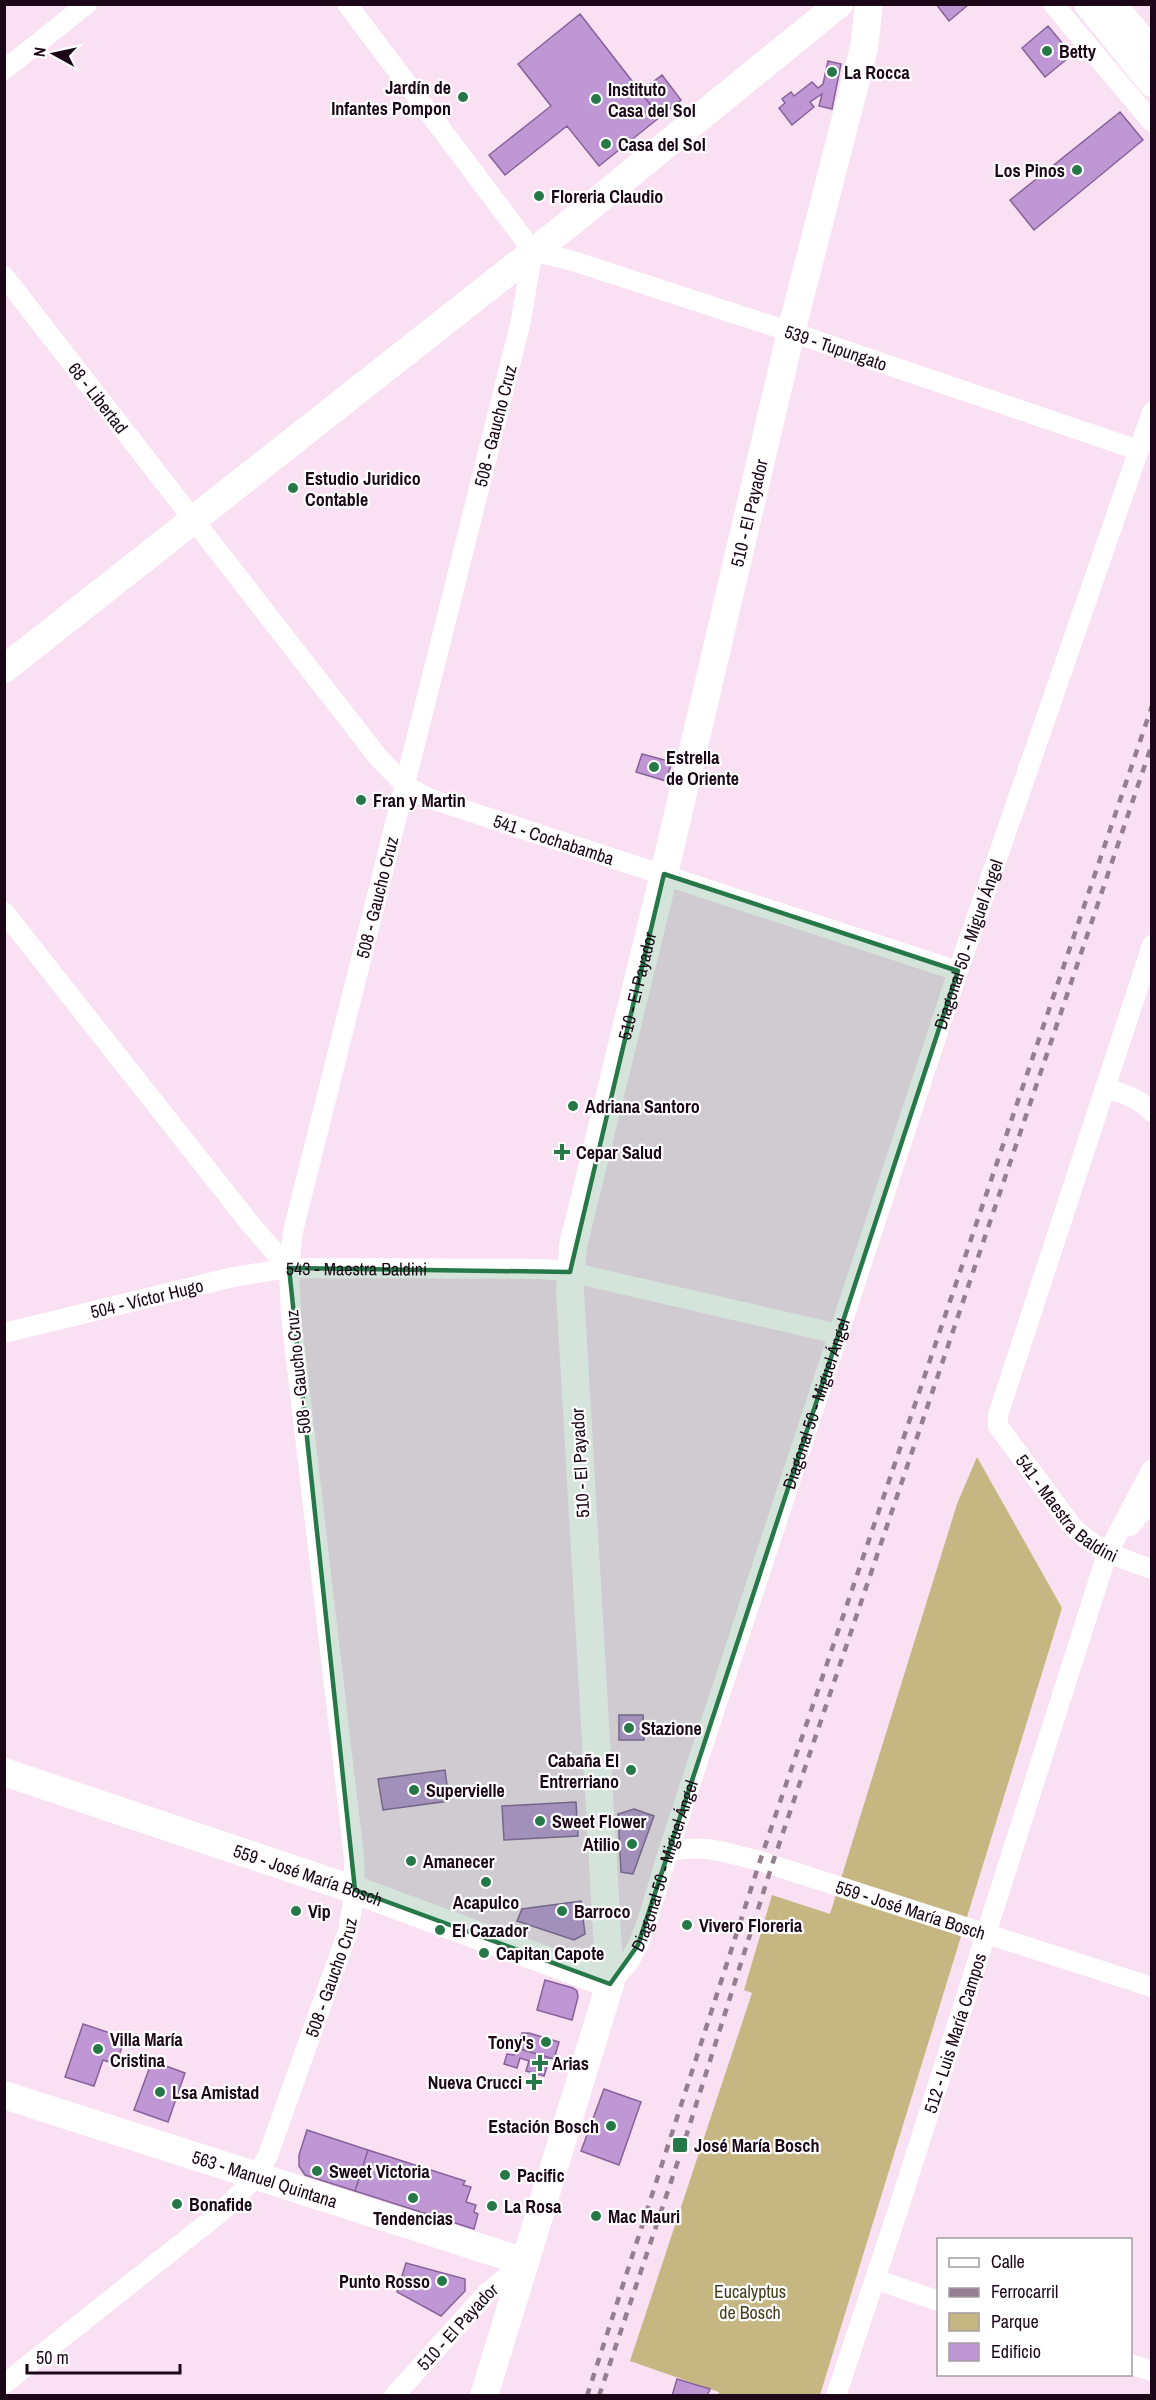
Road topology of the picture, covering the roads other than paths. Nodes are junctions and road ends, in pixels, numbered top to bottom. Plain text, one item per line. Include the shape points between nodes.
1 (87, 4) edge
2 (347, 4) edge
3 (839, 4) edge
4 (869, 4) edge
5 (1053, 4) edge
6 (1088, 4) edge
7 (1113, 18) edge
8 (1152, 46) edge
9 (4, 70) edge
10 (1152, 83) edge
11 (1152, 122) edge
12 (533, 251) junction
13 (4, 276) edge
14 (790, 332) junction
15 (1152, 412) edge
16 (1138, 450) junction
17 (193, 522) junction
18 (4, 669) edge
19 (406, 786) junction
20 (663, 874) junction
21 (4, 912) edge
22 (1152, 945) edge
23 (958, 971) junction
24 (1105, 1088) junction
25 (1152, 1112) edge
26 (289, 1268) junction
27 (570, 1272) junction
28 (4, 1333) edge
29 (838, 1334) junction
30 (1152, 1469) edge
31 (1152, 1500) edge
32 (1107, 1554) junction
33 (1152, 1569) edge
34 (4, 1772) edge
35 (668, 1852) junction
36 (355, 1890) junction
37 (987, 1933) junction
38 (610, 1984) junction
39 (1152, 1988) edge
40 (4, 2095) edge
41 (256, 2176) junction
42 (525, 2262) junction
43 (875, 2279) junction
44 (937, 2300) edge
45 (1132, 2364) edge
46 (1152, 2371) edge
47 (4, 2384) edge
48 (394, 2396) edge
49 (484, 2396) edge
50 (836, 2396) edge

1 - 9 street
2 - 12 street
3 - 12 street
4 - 14 street, 510 - El Payador via 864,48
5 - 11 street
6 - 7 street
7 - 8 street
7 - 10 street
12 - 14 street, 539 - Tupungato
12 - 17 street
12 - 19 street, 508 - Gaucho Cruz via 520,325
13 - 17 street, 68 - Libertad
14 - 16 street, 539 - Tupungato
14 - 20 street, 510 - El Payador
15 - 16 street, Diagonal 50 - Miguel Ángel
16 - 23 street, Diagonal 50 - Miguel Ángel
17 - 18 street
17 - 19 street, 541 - Cochabamba via 378,758
19 - 20 street, 541 - Cochabamba via 430,799
19 - 26 street, 508 - Gaucho Cruz via 293,1230
20 - 23 street, 541 - Cochabamba
20 - 27 street, 510 - El Payador
21 - 26 street, 543 - Maestra Baldini
22 - 24 street
23 - 29 street, Diagonal 50 - Miguel Ángel
24 - 25 street via 1132,1096
24 - 32 street, 541 - Maestra Baldini via 998,1415 998,1426 1072,1526
26 - 27 street, 543 - Maestra Baldini
26 - 28 street, 504 - Víctor Hugo via 233,1277
26 - 36 street, 508 - Gaucho Cruz via 291,1316
27 - 29 street, 543 - Maestra Baldini
27 - 38 street, 510 - El Payador
29 - 35 street, Diagonal 50 - Miguel Ángel
30 - 32 street, 512 - Luis María Campos
31 - 32 street
32 - 33 street, 541 - Maestra Baldini
32 - 37 street, 512 - Luis María Campos
34 - 36 street, 559 - José María Bosch
35 - 37 street, 559 - José María Bosch via 705,1848 760,1861
35 - 38 street, Diagonal 50 - Miguel Ángel via 638,1945
36 - 38 street, 559 - José María Bosch
36 - 41 street, 508 - Gaucho Cruz via 348,1931 268,2155
37 - 39 street, 559 - José María Bosch
37 - 43 street, 512 - Luis María Campos
38 - 42 street, Diagonal 50 - Miguel Ángel
40 - 41 street, 563 - Manuel Quintana
41 - 42 street, 563 - Manuel Quintana
41 - 47 street, 508 - Gaucho Cruz via 221,2212
42 - 48 street, 510 - El Payador via 488,2292
42 - 49 street, Diagonal 50 - Miguel Ángel
43 - 44 street
43 - 50 street, 512 - Luis María Campos
45 - 46 street

